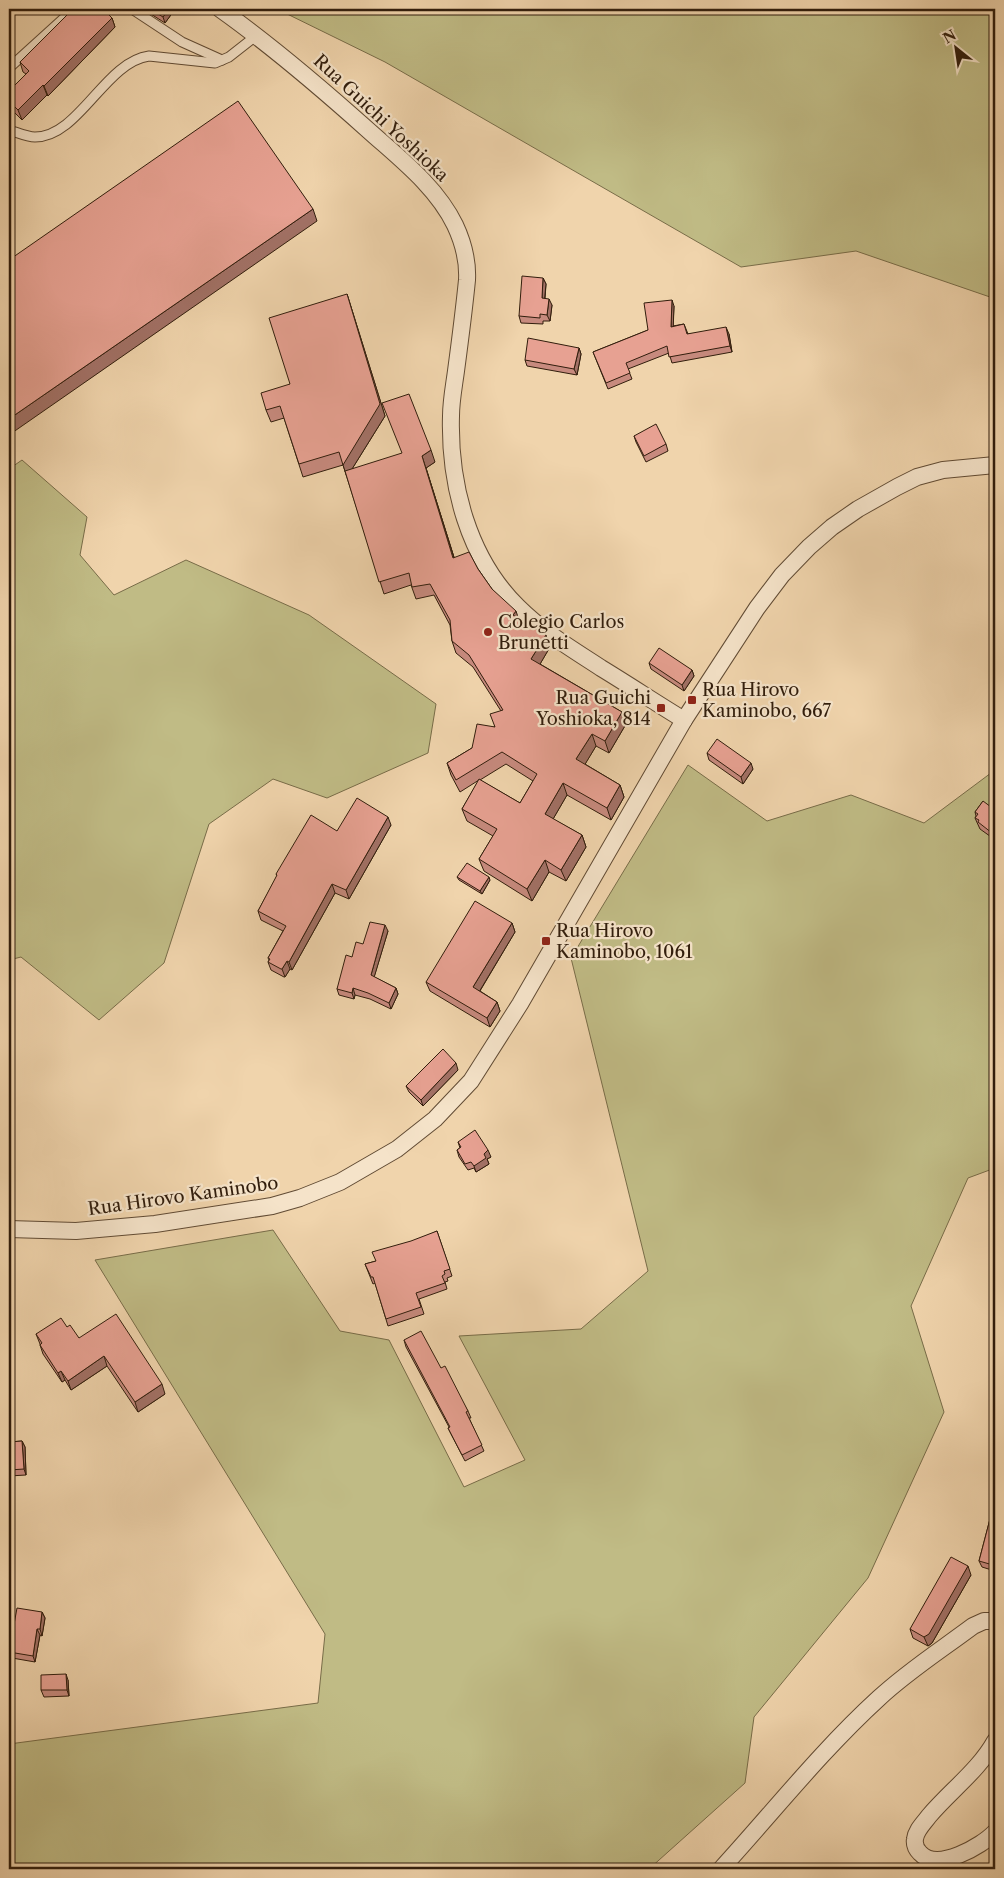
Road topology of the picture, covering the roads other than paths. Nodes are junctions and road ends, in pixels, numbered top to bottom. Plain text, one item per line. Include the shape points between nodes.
1 (74, 9) edge
2 (132, 9) edge
3 (220, 9) edge
4 (257, 35) junction
5 (223, 61) junction
6 (9, 68) edge
7 (9, 130) edge
8 (995, 464) edge
9 (684, 720) junction
10 (9, 1229) edge
11 (995, 1621) edge
12 (995, 1742) edge
13 (995, 1832) edge
14 (721, 1869) edge

1 - 6 lane
2 - 5 lane via 182,42
3 - 4 street, Rua Guichi Yoshioka
4 - 5 lane
4 - 9 street, Rua Guichi Yoshioka via 406,164 435,194 455,225 468,266 451,415 451,452 461,508 483,560 517,606 557,640
5 - 7 lane via 139,57 111,79 72,119 52,133 35,137
8 - 9 street, Rua Hirovo Kaminobo via 943,470 918,477 858,509 832,528 809,547 757,608
9 - 10 street, Rua Hirovo Kaminobo via 520,1004 471,1081 435,1119 397,1149 340,1182 272,1206 156,1224 76,1231
11 - 14 street via 973,1626 880,1696
12 - 13 street via 919,1828 915,1846 926,1857 952,1857 972,1850

